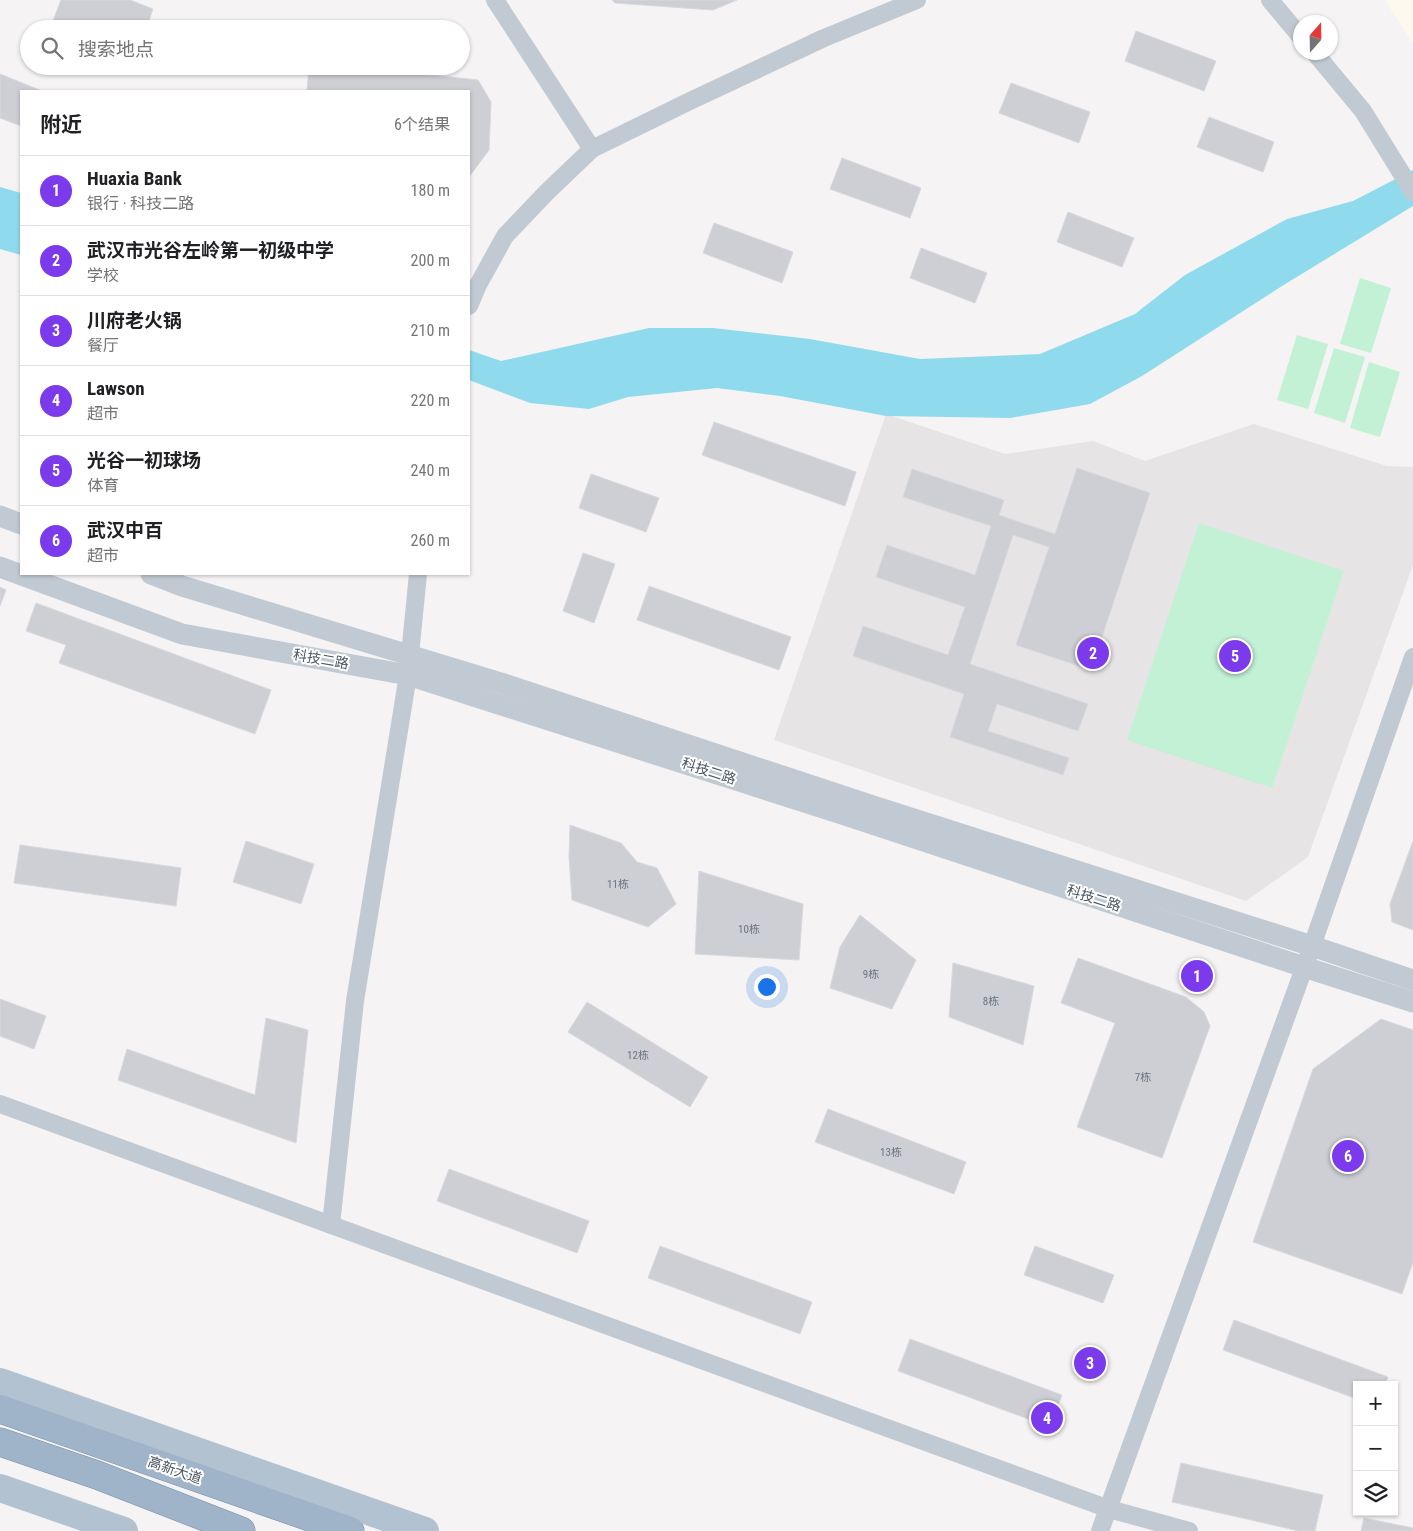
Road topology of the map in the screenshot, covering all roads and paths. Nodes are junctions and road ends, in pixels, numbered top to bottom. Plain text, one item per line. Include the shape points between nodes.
1 (495, 0) edge
2 (917, 0) edge
3 (1270, 0) edge
4 (1293, 28) edge
5 (1321, 60) edge
6 (592, 149) junction
7 (1413, 192) edge
8 (470, 304) edge
9 (0, 516) edge
10 (20, 524) edge
11 (0, 567) edge
12 (20, 574) edge
13 (22, 575) edge
14 (154, 575) edge
15 (418, 575) edge
16 (1413, 657) edge
17 (409, 665) junction
18 (1312, 946) junction
19 (1304, 967) junction
20 (1413, 980) edge
21 (1413, 1002) edge
22 (0, 1104) edge
23 (331, 1225) junction
24 (0, 1382) edge
25 (0, 1409) edge
26 (0, 1442) edge
27 (0, 1488) edge
28 (1108, 1509) junction
29 (124, 1531) edge
30 (241, 1531) edge
31 (350, 1531) edge
32 (426, 1531) edge
33 (1100, 1531) edge
34 (1189, 1531) edge

1 - 6 street
2 - 6 street via 815,42
3 - 4 street
5 - 7 street via 1363,111
6 - 8 street via 505,236
9 - 10 street
11 - 12 street, 科技二路
13 - 17 street, 科技二路 via 182,634
14 - 17 street, 科技二路
15 - 17 street
16 - 18 street
17 - 18 street, 科技二路 via 510,686
17 - 19 street, 科技二路 via 842,814
17 - 23 street via 355,1001
18 - 19 street
18 - 20 street, 科技二路
19 - 21 street, 科技二路
19 - 28 street
22 - 23 street
23 - 28 street
24 - 32 main road
25 - 31 highway, 高新大道
26 - 30 highway via 97,1475
27 - 29 main road
28 - 33 street
28 - 34 street

